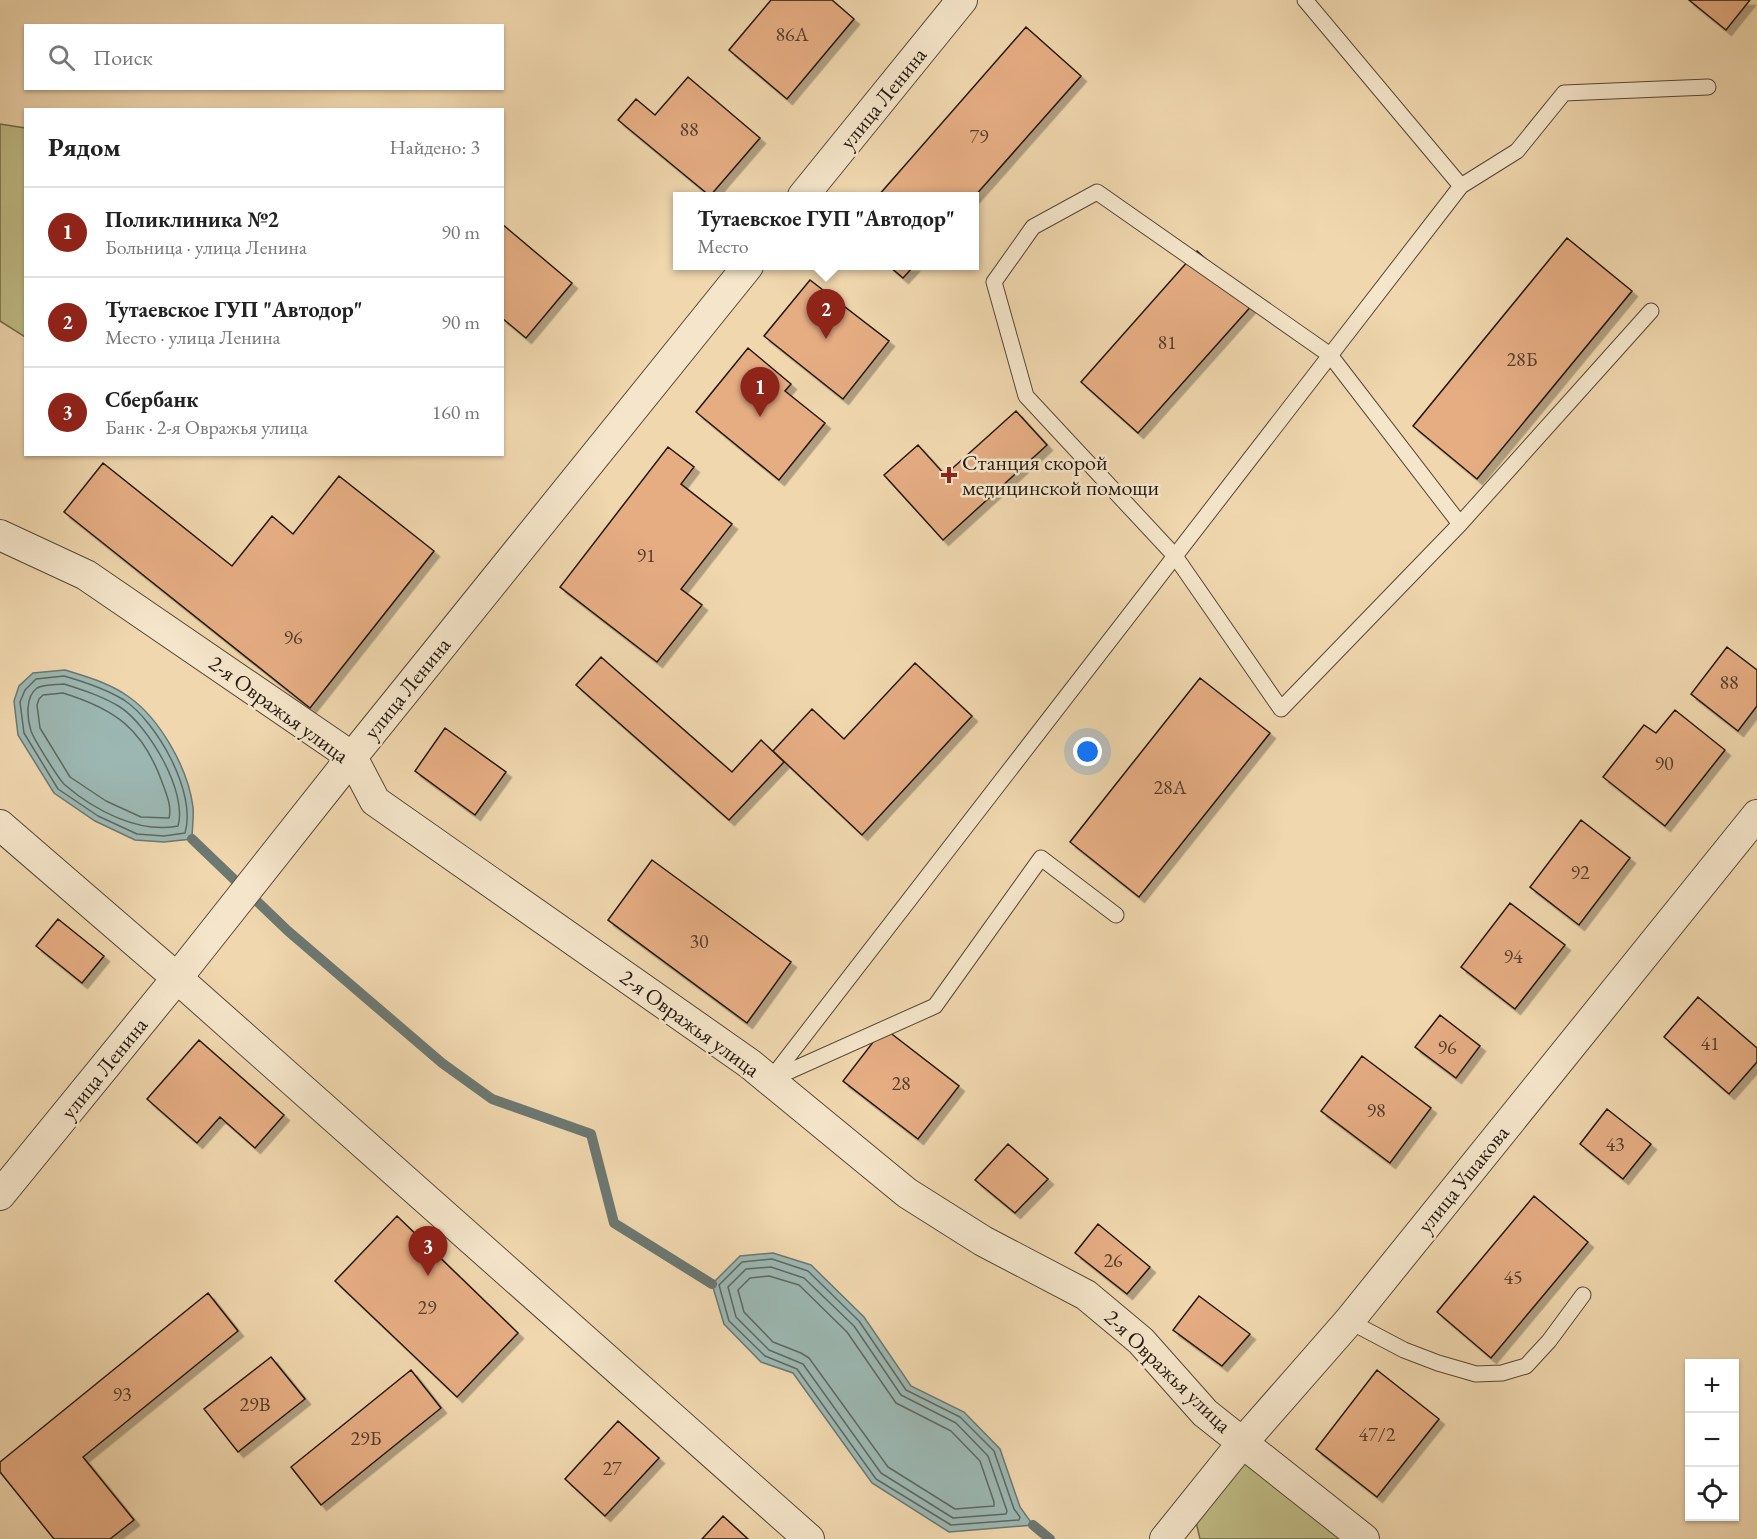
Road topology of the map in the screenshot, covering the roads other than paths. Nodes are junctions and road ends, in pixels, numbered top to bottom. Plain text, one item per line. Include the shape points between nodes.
1 (962, 0) edge
2 (1305, 0) edge
3 (1708, 87) dead end
4 (1461, 186) junction
5 (806, 192) edge
6 (745, 270) edge
7 (1651, 311) dead end
8 (1330, 355) junction
9 (1460, 524) junction
10 (0, 535) edge
11 (1175, 556) junction
12 (352, 757) junction
13 (1757, 816) edge
14 (0, 825) edge
15 (1116, 915) dead end
16 (177, 978) junction
17 (770, 1080) junction
18 (0, 1195) edge
19 (1583, 1295) dead end
20 (1349, 1322) junction
21 (1243, 1442) junction
22 (809, 1539) edge
23 (1165, 1539) edge
24 (1364, 1539) edge

1 - 5 street, улица Ленина
2 - 4 lane
3 - 4 lane via 1564,93 1517,151
4 - 8 lane
6 - 12 street, улица Ленина
7 - 9 lane
8 - 9 lane
8 - 11 lane
8 - 11 lane via 1097,192 1033,227 994,282 1026,396
9 - 11 lane via 1281,709
10 - 12 street, 2-я Овражья улица via 86,575
11 - 17 lane
12 - 16 street, улица Ленина
12 - 17 street, 2-я Овражья улица via 375,801
13 - 20 street, улица Ушакова
14 - 16 street
15 - 17 lane via 1041,858 936,1006
16 - 18 street, улица Ленина
16 - 22 street
17 - 21 street, 2-я Овражья улица via 907,1193 983,1241 1086,1295 1141,1341 1205,1413
19 - 20 lane via 1550,1341 1526,1366 1502,1373 1476,1374 1438,1363
20 - 21 street, улица Ушакова
21 - 23 street, улица Ушакова
21 - 24 street, 2-я Овражья улица

